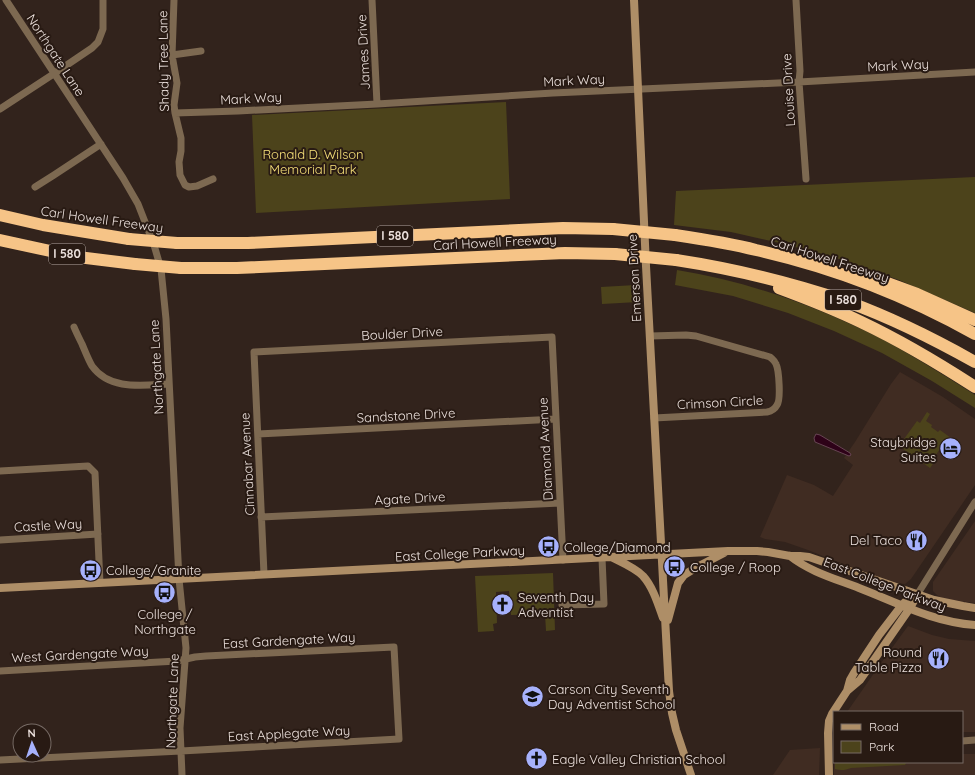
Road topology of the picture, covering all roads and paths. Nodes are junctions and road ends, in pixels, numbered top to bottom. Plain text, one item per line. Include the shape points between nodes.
1 (6, 0) edge
2 (102, 0) edge
3 (174, 0) edge
4 (372, 0) edge
5 (634, 0) edge
6 (796, 0) edge
7 (201, 51) dead end
8 (172, 56) junction
9 (975, 72) edge
10 (55, 74) junction
11 (799, 82) junction
12 (637, 89) junction
13 (377, 104) junction
14 (0, 109) edge
15 (175, 113) junction
16 (101, 144) junction
17 (213, 179) dead end
18 (806, 179) dead end
19 (35, 187) dead end
20 (0, 215) edge
21 (0, 240) edge
22 (756, 250) junction
23 (701, 264) junction
24 (975, 320) edge
25 (74, 327) dead end
26 (975, 334) edge
27 (650, 336) junction
28 (552, 337) joint
29 (254, 352) joint
30 (975, 362) edge
31 (169, 384) junction
32 (975, 387) edge
33 (654, 418) junction
34 (556, 419) junction
35 (258, 434) junction
36 (0, 471) edge
37 (975, 502) edge
38 (560, 503) junction
39 (261, 517) junction
40 (98, 534) junction
41 (0, 540) edge
42 (728, 552) junction
43 (662, 555) junction
44 (790, 556) junction
45 (602, 558) junction
46 (612, 558) junction
47 (563, 560) junction
48 (264, 574) junction
49 (179, 579) junction
50 (100, 583) junction
51 (0, 588) edge
52 (917, 595) junction
53 (562, 605) dead end
54 (902, 605) junction
55 (910, 608) junction
56 (975, 608) edge
57 (975, 625) edge
58 (666, 627) junction
59 (185, 659) junction
60 (0, 671) edge
61 (847, 691) junction
62 (834, 711) edge
63 (833, 712) edge
64 (399, 739) joint
65 (963, 741) edge
66 (974, 741) edge
67 (831, 747) edge
68 (181, 751) junction
69 (0, 760) edge
70 (182, 775) edge
71 (691, 775) edge
72 (829, 775) edge

1 - 10 street, Northgate Lane
2 - 10 street via 103,29 98,42
3 - 8 street, Shady Tree Lane
4 - 13 street, James Drive
5 - 12 main road, Emerson Drive
6 - 11 street, Louise Drive
7 - 8 street
8 - 15 street, Shady Tree Lane via 177,83
9 - 11 street, Mark Way
10 - 14 street
10 - 16 street, Northgate Lane
11 - 12 street, Mark Way
11 - 18 street, Louise Drive
12 - 13 street, Mark Way
12 - 27 main road, Emerson Drive
13 - 15 street, Mark Way
15 - 17 street, Shady Tree Lane via 181,138 181,178 185,185 197,186
16 - 19 street
16 - 31 street, Northgate Lane via 138,204 154,245 160,269 166,319
20 - 22 highway, Carl Howell Freeway / I 580, bridge via 129,240 178,243 248,243 563,228 675,235
21 - 23 highway, Carl Howell Freeway / I 580, bridge via 78,257 181,268 252,268 550,253 615,254
22 - 24 highway via 845,268 918,294
22 - 26 highway, Carl Howell Freeway / I 580 via 852,278 953,321
23 - 30 highway, Carl Howell Freeway / I 580 via 761,276 849,303 896,321
23 - 32 highway via 809,299 860,321 904,343
25 - 31 street via 92,366 109,380 130,386
27 - 33 main road, Emerson Drive
27 - 33 street, Crimson Circle via 700,336 770,357 778,369 779,401 771,411
28 - 29 street, Boulder Drive
28 - 34 street, Diamond Avenue
29 - 35 street, Cinnabar Avenue
31 - 49 street, Northgate Lane
33 - 43 main road, Emerson Drive
34 - 35 street, Sandstone Drive
34 - 38 street, Diamond Avenue
35 - 39 street, Cinnabar Avenue
36 - 40 street via 88,466 95,473
37 - 52 street
38 - 39 street, Agate Drive
38 - 47 street, Diamond Avenue
39 - 48 street, Cinnabar Avenue
40 - 41 street, Castle Way
40 - 50 street
42 - 43 main road, East College Parkway
42 - 44 main road, East College Parkway via 757,551
42 - 58 main road via 684,575 678,583
43 - 46 main road, East College Parkway
43 - 58 main road, Emerson Drive
44 - 52 main road, East College Parkway via 809,557
44 - 54 main road, East College Parkway via 809,568
45 - 46 main road, East College Parkway
45 - 47 main road, East College Parkway
45 - 53 street via 604,604
46 - 58 main road via 643,576 651,588
47 - 48 main road, East College Parkway
48 - 49 main road, East College Parkway
49 - 50 main road, East College Parkway
49 - 59 street, Northgate Lane
50 - 51 main road, East College Parkway
52 - 54 main road
52 - 55 main road
52 - 56 main road, East College Parkway
54 - 55 main road, East College Parkway
54 - 61 main road via 854,673
55 - 57 main road, East College Parkway via 943,620
55 - 61 main road via 860,680
58 - 71 main road, Emerson Drive via 672,713
59 - 60 street, West Gardengate Way via 177,662
59 - 64 street, East Gardengate Way via 394,647
59 - 68 street, Northgate Lane
61 - 62 main road
63 - 67 main road via 828,733
64 - 68 street, East Applegate Way
65 - 66 street
67 - 72 main road
68 - 69 street, East Applegate Way
68 - 70 street, Northgate Lane

